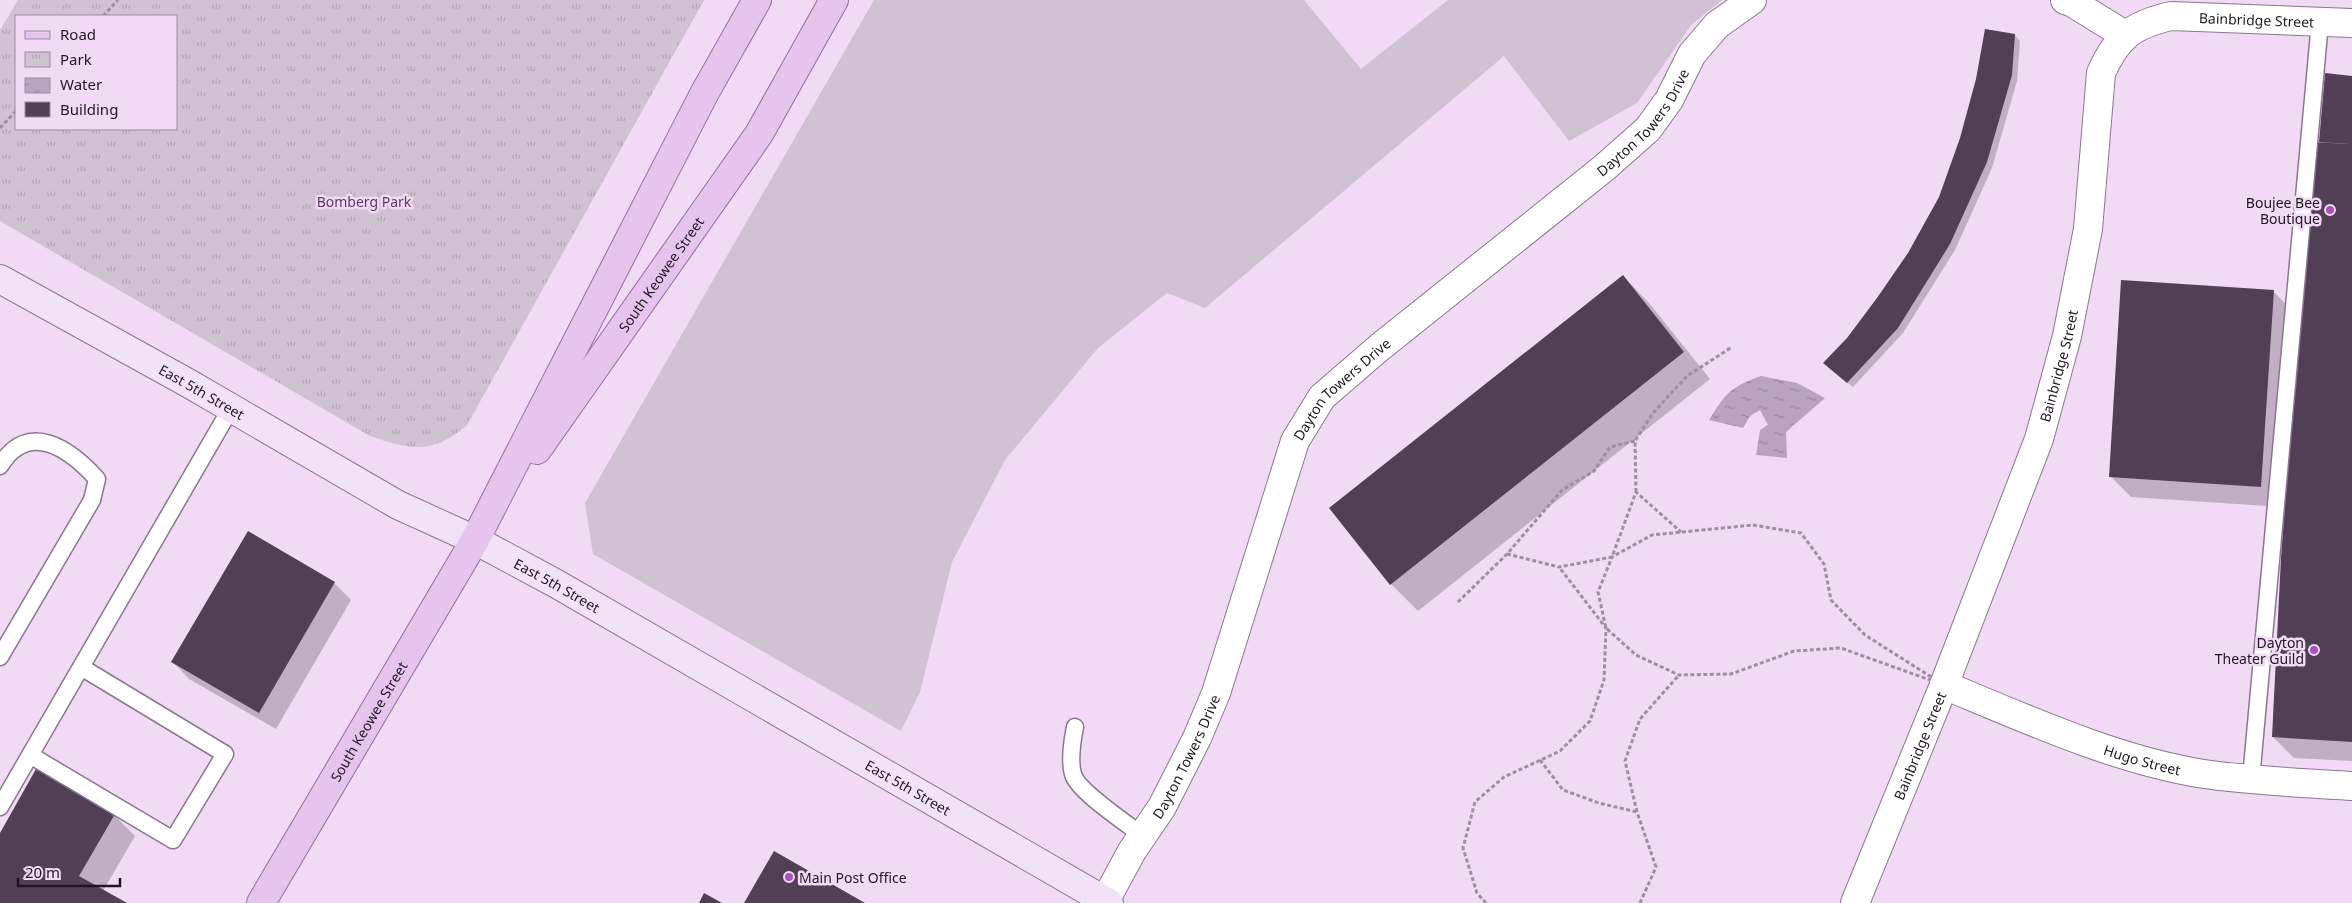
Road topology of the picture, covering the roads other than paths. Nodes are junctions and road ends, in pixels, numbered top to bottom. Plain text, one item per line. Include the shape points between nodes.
1 (757, 0) edge
2 (834, 0) edge
3 (1752, 0) edge
4 (2065, 0) edge
5 (2320, 22) junction
6 (2352, 23) edge
7 (2125, 35) junction
8 (0, 279) edge
9 (231, 408) junction
10 (0, 466) edge
11 (475, 540) junction
12 (0, 657) edge
13 (81, 667) junction
14 (1944, 685) junction
15 (1075, 727) dead end
16 (30, 755) junction
17 (2251, 779) junction
18 (2352, 786) edge
19 (0, 807) edge
20 (1143, 836) junction
21 (1107, 902) edge
22 (261, 903) edge
23 (1855, 903) edge

1 - 11 main road, South Keowee Street via 704,94
2 - 11 main road, South Keowee Street via 759,134
3 - 20 street, Dayton Towers Drive via 1717,25 1692,54 1669,100 1648,129 1322,397 1295,442 1212,702 1180,773
4 - 7 street
5 - 6 street, Bainbridge Street
5 - 7 street, Bainbridge Street via 2171,16 2146,21
5 - 17 lane
7 - 14 street, Bainbridge Street via 2111,51 2101,73 2088,229 2067,336 2042,430
8 - 9 main road, East 5th Street
9 - 11 main road, East 5th Street via 398,505
9 - 13 lane
10 - 12 lane via 7,454 28,441 51,444 78,459 97,479 92,500
11 - 21 main road, East 5th Street
11 - 22 main road, South Keowee Street
13 - 16 lane
13 - 16 lane via 225,754 173,840
14 - 17 street, Hugo Street via 2043,727 2145,760 2203,774
14 - 23 street, Bainbridge Street
15 - 20 lane via 1071,746 1073,775 1079,785
16 - 19 lane
17 - 18 street, Hugo Street
20 - 21 street, Dayton Towers Drive

